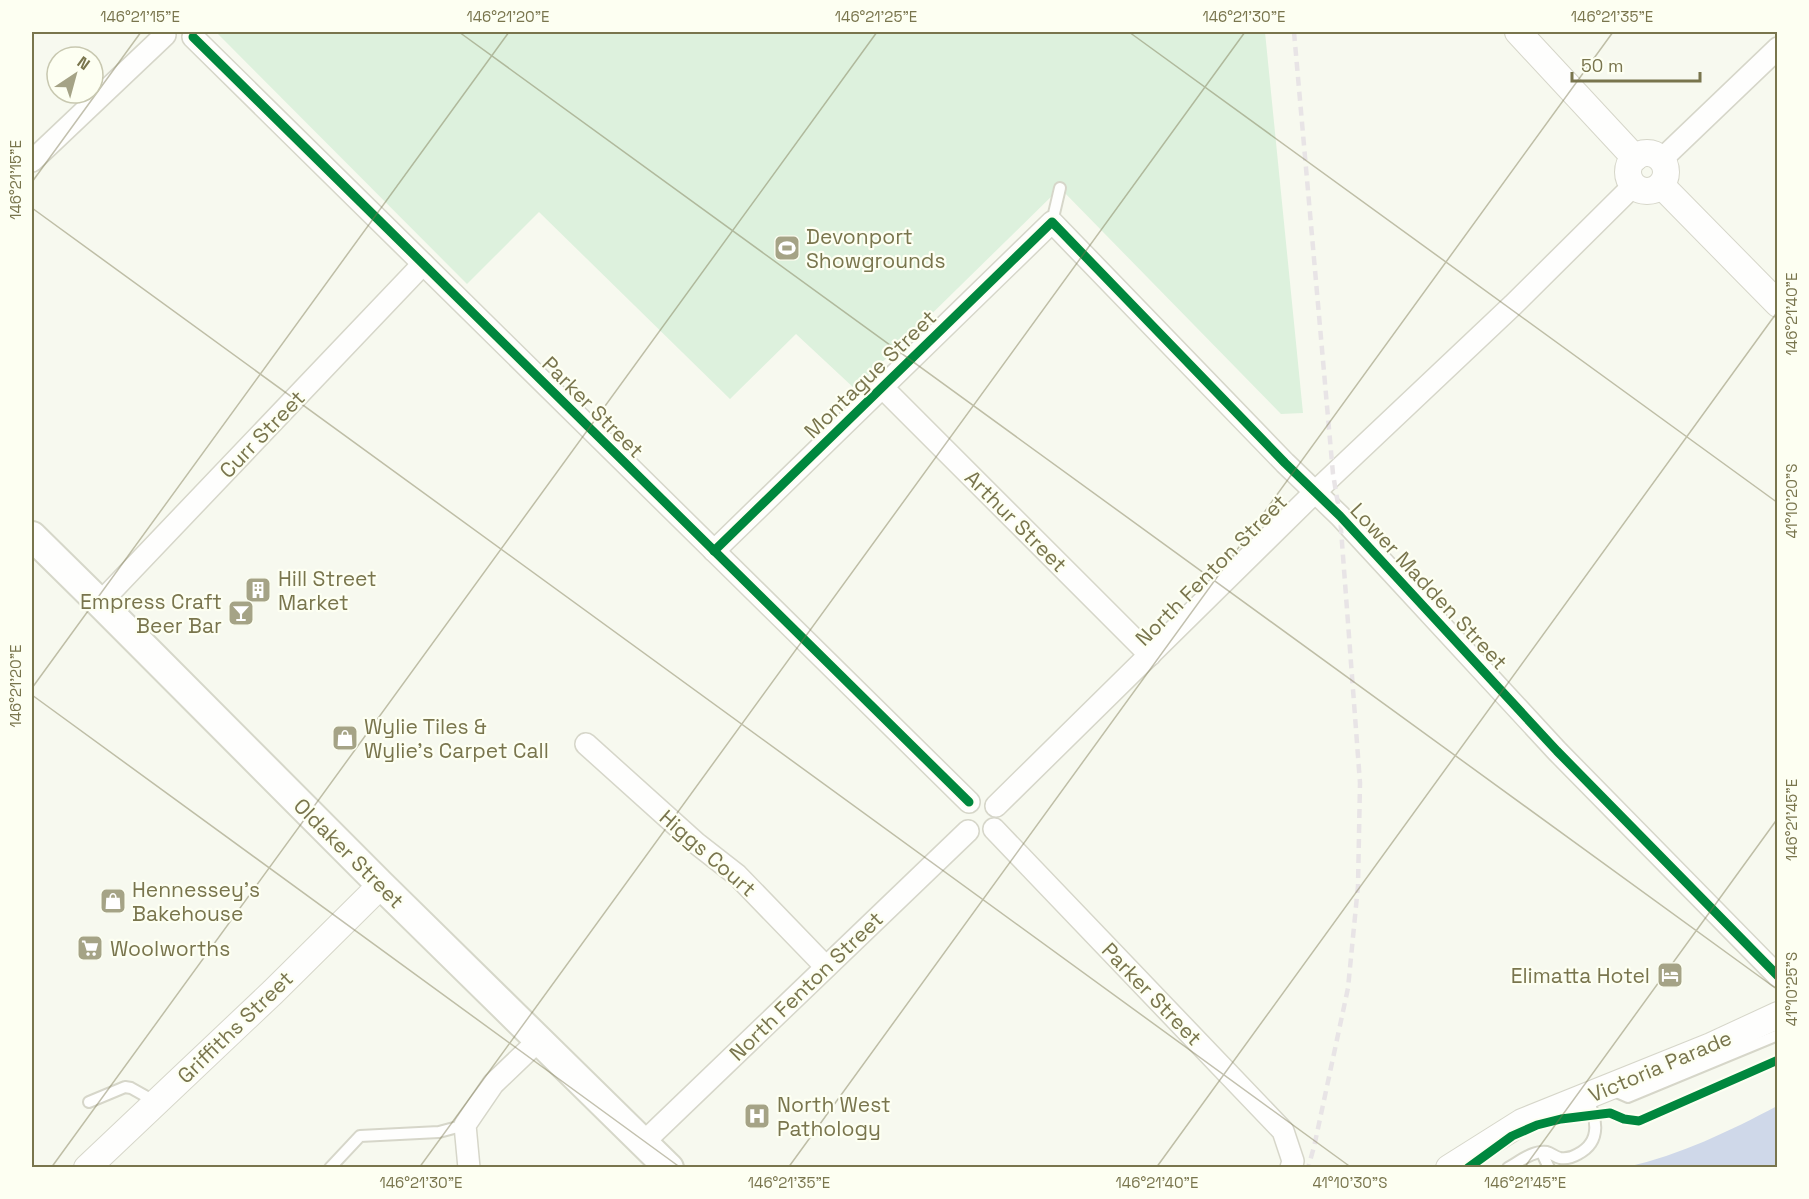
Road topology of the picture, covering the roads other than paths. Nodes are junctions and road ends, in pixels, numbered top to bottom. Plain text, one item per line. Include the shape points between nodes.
1 (1518, 32) edge
2 (164, 33) edge
3 (195, 34) edge
4 (1778, 48) edge
5 (1635, 158) junction
6 (1662, 159) junction
7 (32, 161) edge
8 (1634, 185) junction
9 (1661, 185) junction
10 (1060, 188) dead end
11 (1052, 222) junction
12 (423, 264) junction
13 (1778, 304) edge
14 (882, 387) junction
15 (1315, 492) junction
16 (32, 536) edge
17 (714, 551) junction
18 (100, 603) junction
19 (1150, 655) junction
20 (586, 744) dead end
21 (969, 802) junction
22 (996, 806) junction
23 (994, 829) junction
24 (968, 831) junction
25 (381, 885) junction
26 (826, 967) junction
27 (1778, 976) edge
28 (1778, 1016) edge
29 (1778, 1035) edge
30 (540, 1039) junction
31 (1598, 1093) junction
32 (89, 1102) dead end
33 (156, 1102) junction
34 (465, 1125) junction
35 (644, 1142) junction
36 (1542, 1153) junction
37 (1522, 1164) edge
38 (87, 1167) edge
39 (330, 1167) edge
40 (469, 1167) edge
41 (669, 1167) edge
42 (1291, 1167) edge
43 (1449, 1167) edge
44 (1508, 1167) edge
45 (1549, 1167) edge

1 - 5 street
2 - 3 street via 180,42
2 - 7 street
3 - 12 street, Parker Street
4 - 6 street
5 - 6 street via 1648,153
5 - 8 street via 1628,171
6 - 9 street via 1666,172
8 - 9 street via 1649,190
8 - 15 street, North Fenton Street
9 - 13 street
10 - 11 lane
11 - 14 street, Montague Street
11 - 15 street, Lower Madden Street
12 - 17 street, Parker Street
12 - 18 street, Curr Street
14 - 17 street, Montague Street
14 - 19 street, Arthur Street
15 - 19 street, North Fenton Street
15 - 27 street, Lower Madden Street via 1557,751
16 - 18 main road, Oldaker Street
17 - 21 street, Parker Street
18 - 25 main road, Oldaker Street
19 - 22 street, North Fenton Street
20 - 26 street, Higgs Court via 737,875
21 - 22 street via 986,799
21 - 24 street via 962,813
22 - 23 street via 999,818
23 - 24 street via 983,835
23 - 42 street, Parker Street via 1283,1131 1293,1161
24 - 26 street, North Fenton Street
25 - 30 main road, Oldaker Street
25 - 33 street, Griffiths Street
26 - 35 street, North Fenton Street
28 - 31 street, Victoria Parade
29 - 31 lane via 1628,1097
30 - 34 street via 493,1084
30 - 35 main road, Oldaker Street
31 - 36 lane via 1595,1131 1587,1148 1570,1158
31 - 43 street, Victoria Parade via 1522,1122
32 - 33 lane via 125,1087
33 - 38 street, Griffiths Street
34 - 39 lane via 439,1132 360,1136
34 - 40 street
35 - 41 main road, Oldaker Street
36 - 37 lane via 1531,1155
36 - 45 lane
37 - 44 lane

